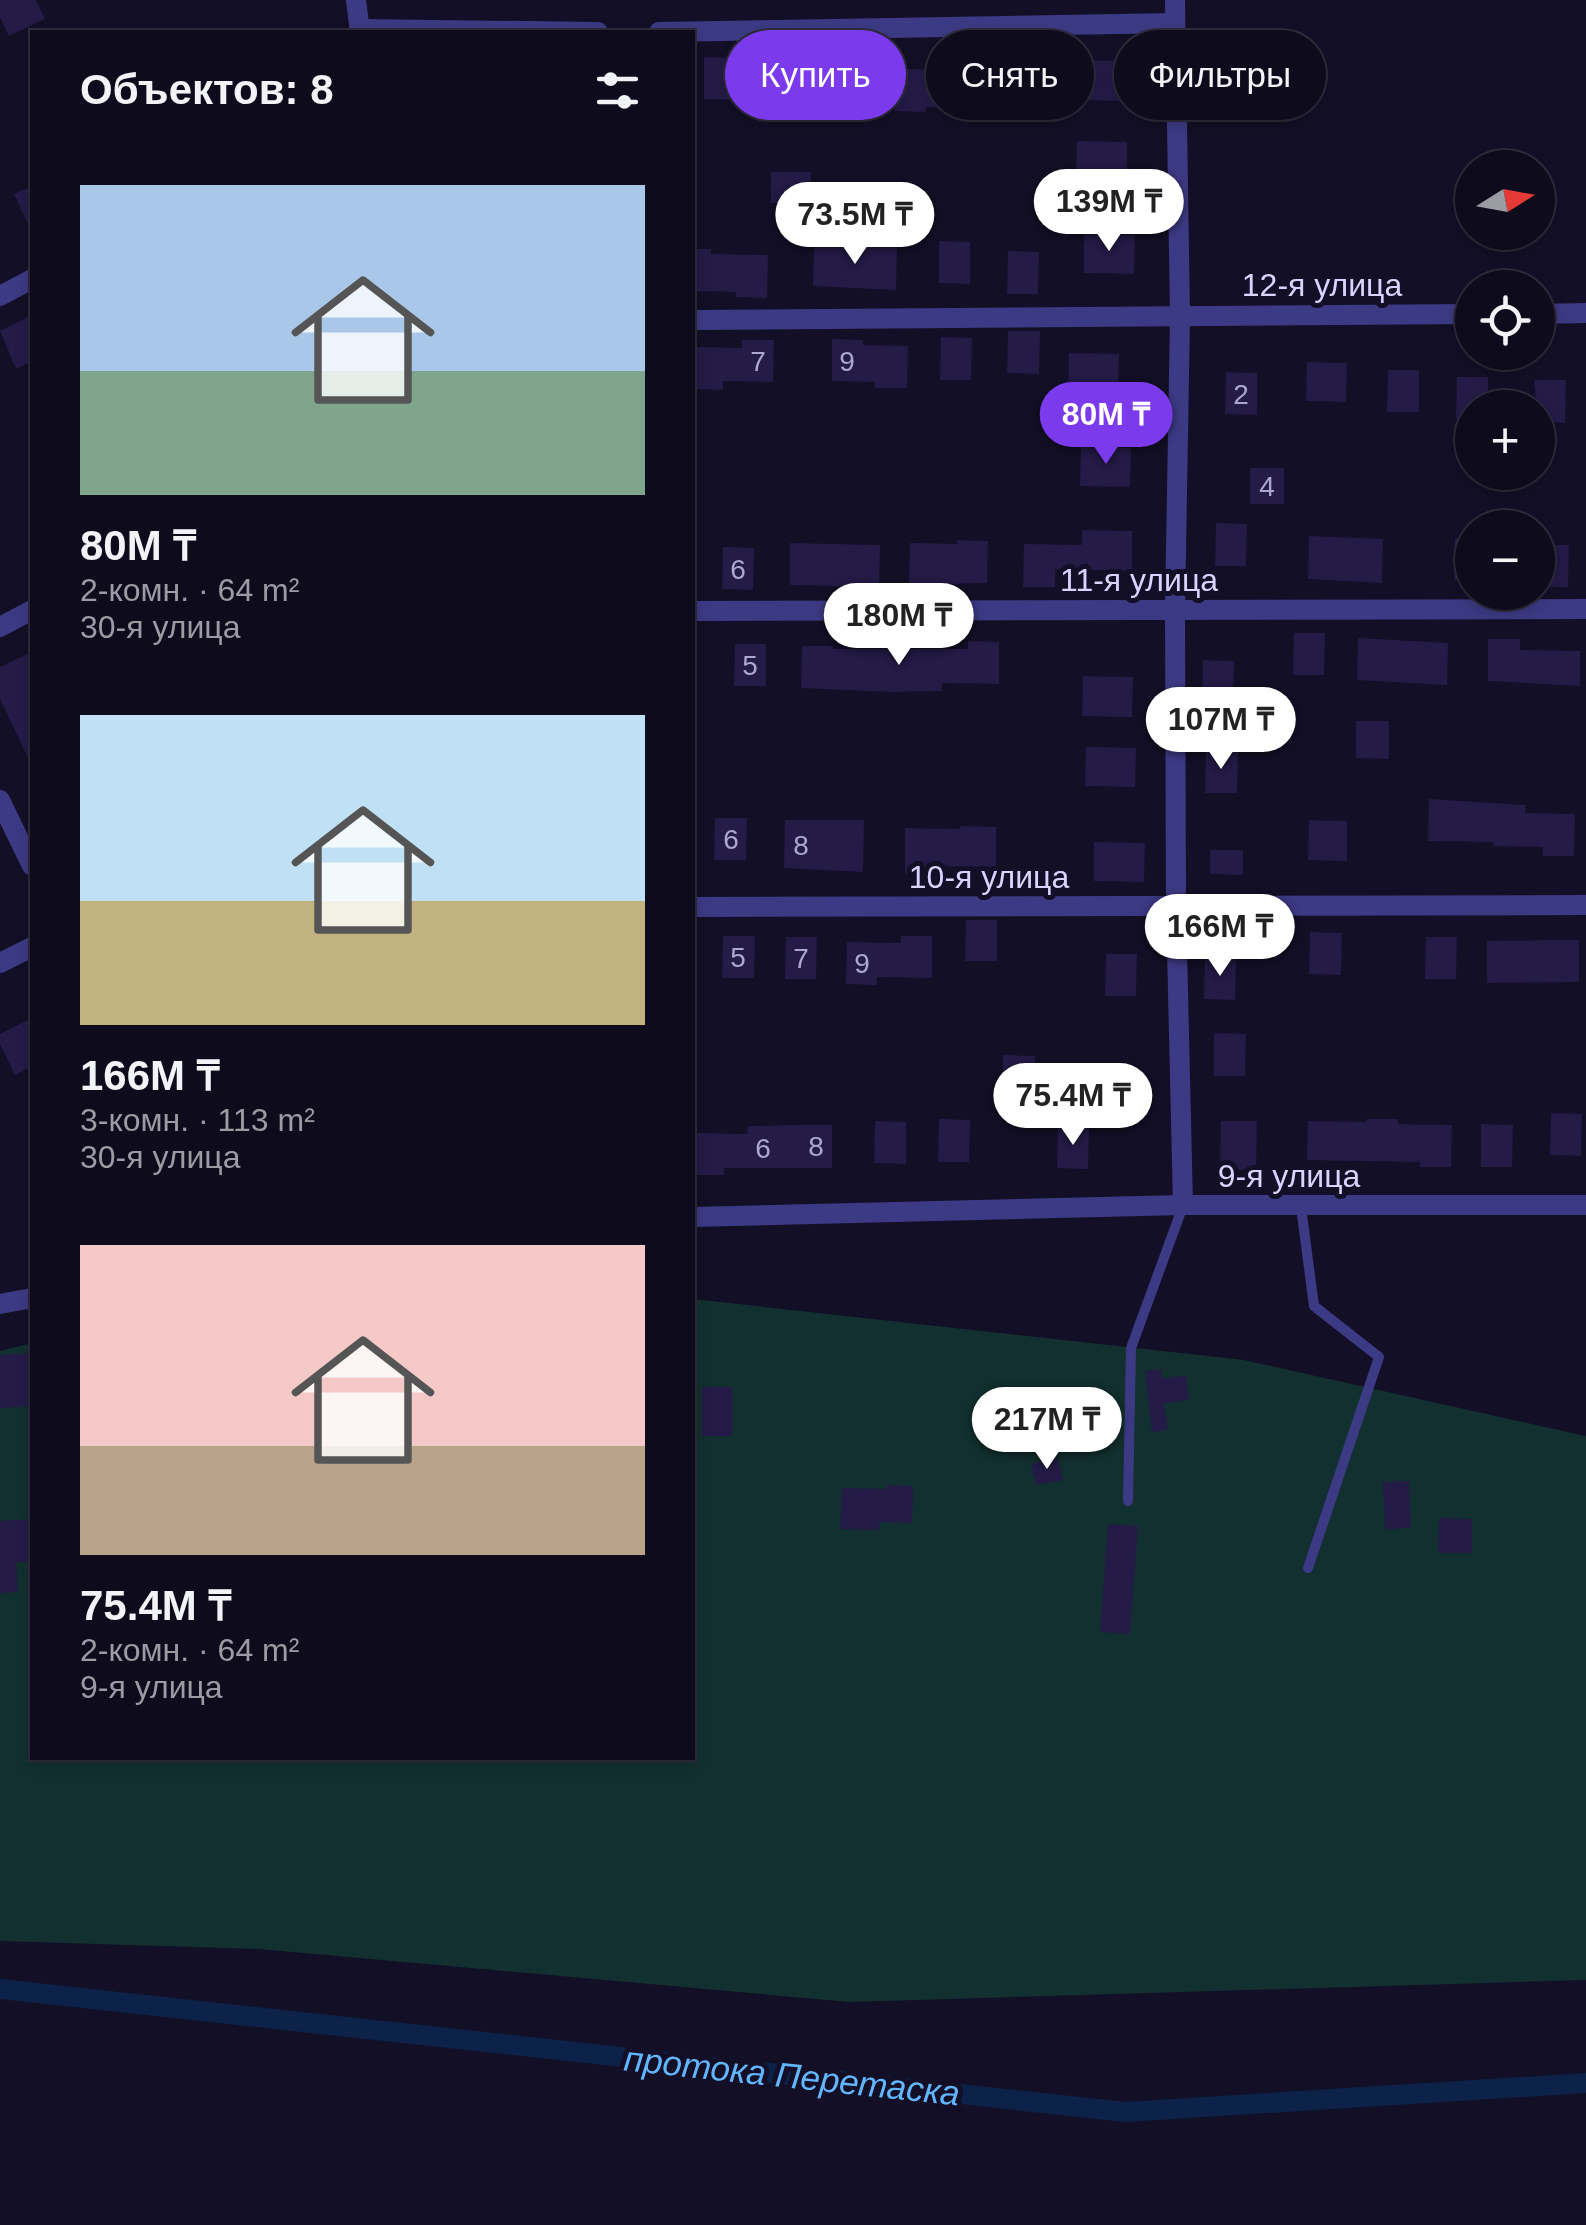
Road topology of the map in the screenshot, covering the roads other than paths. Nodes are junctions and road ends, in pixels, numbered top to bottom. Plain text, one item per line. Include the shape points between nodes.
1 (356, 0) edge
2 (1176, 0) edge
3 (1175, 23) junction
4 (360, 30) edge
5 (695, 31) edge
6 (30, 280) edge
7 (0, 296) edge
8 (1455, 314) edge
9 (1555, 314) edge
10 (1586, 314) edge
11 (1180, 316) junction
12 (695, 320) edge
13 (1586, 609) edge
14 (1175, 610) junction
15 (30, 611) edge
16 (695, 611) edge
17 (0, 626) edge
18 (0, 800) edge
19 (30, 862) edge
20 (1586, 905) edge
21 (1176, 907) junction
22 (695, 908) edge
23 (30, 948) edge
24 (0, 963) edge
25 (1586, 1205) edge
26 (1184, 1206) junction
27 (1301, 1207) junction
28 (695, 1216) edge
29 (30, 1298) edge
30 (0, 1304) edge
31 (1128, 1501) dead end
32 (1308, 1568) dead end

1 - 4 street
2 - 3 street
3 - 5 street
3 - 11 street
6 - 7 street
8 - 11 street, 12-я улица
9 - 10 street
11 - 12 street, 12-я улица
11 - 14 street
13 - 14 street, 11-я улица
14 - 16 street, 11-я улица
14 - 21 street
15 - 17 street
18 - 19 street
20 - 21 street, 10-я улица
21 - 22 street, 10-я улица
21 - 26 street
23 - 24 street
25 - 27 street, 9-я улица
26 - 27 street, 9-я улица
26 - 28 street, 9-я улица
26 - 31 lane via 1131,1348
27 - 32 lane via 1314,1306 1379,1357
29 - 30 street

